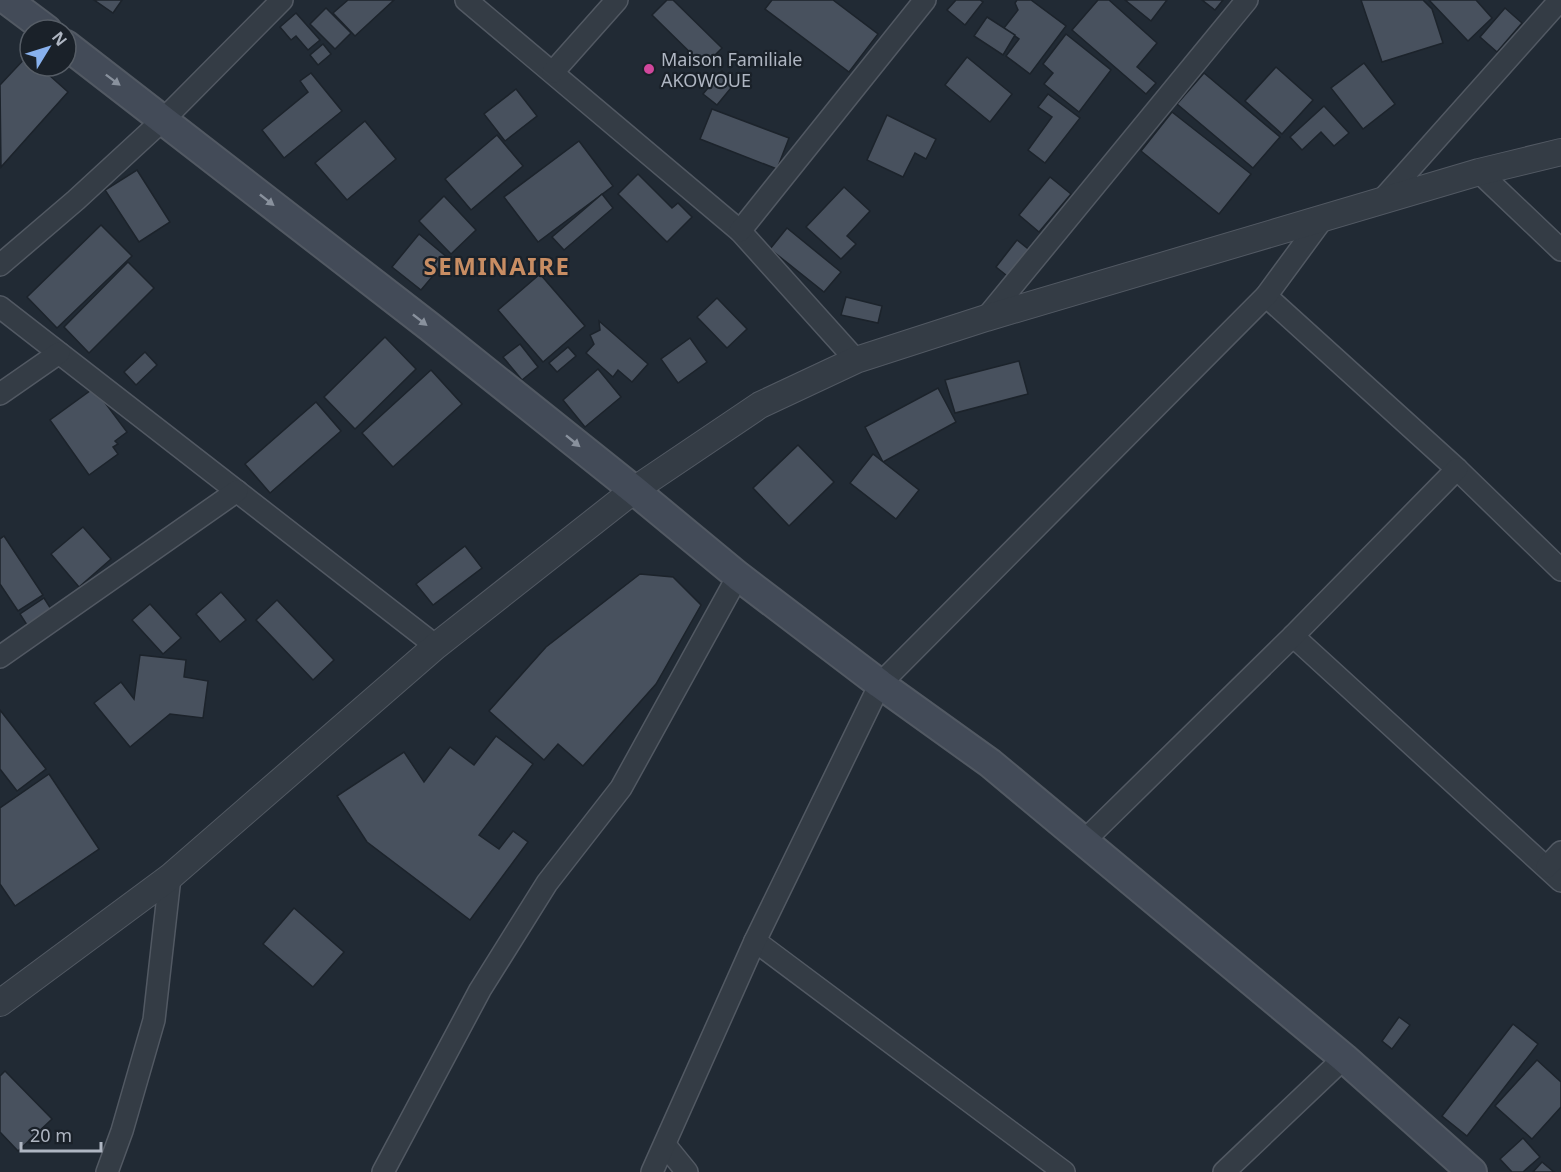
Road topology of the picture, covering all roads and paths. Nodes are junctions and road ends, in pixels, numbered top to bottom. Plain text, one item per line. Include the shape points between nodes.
1 (7, 0) edge
2 (282, 0) edge
3 (466, 0) edge
4 (617, 0) edge
5 (925, 0) edge
6 (1247, 0) edge
7 (1560, 0) edge
8 (30, 18) edge
9 (78, 54) edge
10 (554, 72) junction
11 (164, 119) junction
12 (1561, 152) edge
13 (1479, 172) junction
14 (1382, 200) junction
15 (1324, 217) junction
16 (740, 231) junction
17 (1561, 250) edge
18 (0, 265) edge
19 (1266, 296) junction
20 (0, 307) edge
21 (986, 318) junction
22 (59, 354) junction
23 (856, 360) junction
24 (0, 394) edge
25 (1457, 469) junction
26 (634, 490) junction
27 (237, 492) junction
28 (1561, 570) edge
29 (738, 576) junction
30 (1293, 636) junction
31 (436, 646) junction
32 (0, 657) edge
33 (880, 684) junction
34 (1084, 841) junction
35 (1561, 852) edge
36 (1554, 874) edge
37 (170, 877) junction
38 (755, 941) junction
39 (0, 1003) edge
40 (1344, 1058) junction
41 (665, 1146) junction
42 (107, 1172) edge
43 (383, 1172) edge
44 (652, 1172) edge
45 (687, 1172) edge
46 (1064, 1172) edge
47 (1224, 1172) edge
48 (1472, 1172) edge

1 - 8 main road
2 - 11 street
3 - 10 street
4 - 10 street
5 - 16 street
6 - 21 street
7 - 14 street
9 -> 11 main road
10 - 16 street
11 - 18 street
11 -> 26 main road
12 - 13 street
13 - 14 street
13 - 17 street
14 - 15 street
15 - 19 street
15 - 21 street
16 - 23 street
19 - 25 street
19 - 33 street
20 - 22 street
21 - 23 street
22 - 24 street
22 - 27 street
23 - 26 street via 760,405
25 - 28 street
25 - 30 street
26 - 29 main road
26 - 31 street
27 - 31 street
27 - 32 street
29 - 33 main road
29 - 43 street via 621,788 547,883 480,990
30 - 34 street
30 - 36 street
31 - 37 street
33 - 34 main road via 990,763
33 - 38 street
34 - 40 main road
35 - 36 street
37 - 39 street
37 - 42 street via 154,1020
38 - 41 street
38 - 46 street
40 - 47 street
40 - 48 main road
41 - 44 street
41 - 45 street

